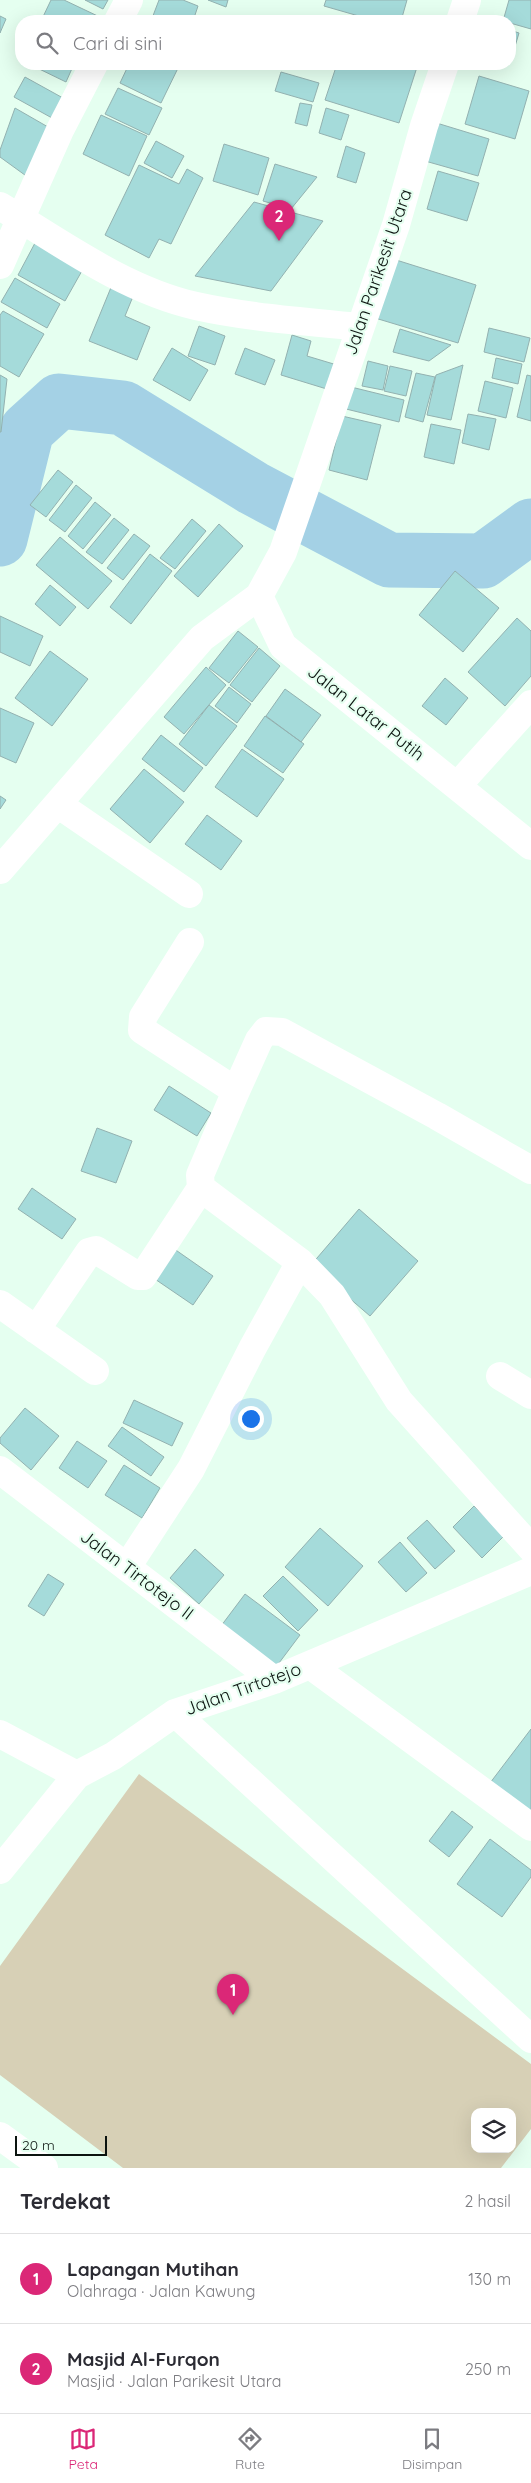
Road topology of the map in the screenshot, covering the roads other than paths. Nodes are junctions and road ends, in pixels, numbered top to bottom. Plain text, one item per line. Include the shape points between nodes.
1 (129, 0) edge
2 (467, 0) edge
3 (121, 15) edge
4 (462, 15) edge
5 (91, 70) edge
6 (443, 70) edge
7 (11, 212) edge
8 (0, 265) edge
9 (359, 327) junction
10 (259, 596) junction
11 (531, 704) edge
12 (458, 785) junction
13 (59, 805) junction
14 (531, 846) edge
15 (0, 870) edge
16 (189, 894) dead end
17 (190, 942) dead end
18 (236, 1090) junction
19 (531, 1170) edge
20 (201, 1188) junction
21 (300, 1262) junction
22 (0, 1304) edge
23 (36, 1330) junction
24 (96, 1371) dead end
25 (500, 1376) dead end
26 (531, 1395) edge
27 (0, 1470) edge
28 (531, 1548) edge
29 (127, 1567) junction
30 (531, 1571) edge
31 (310, 1665) junction
32 (274, 1680) junction
33 (176, 1713) junction
34 (2, 1738) edge
35 (78, 1775) junction
36 (531, 1827) edge
37 (0, 1870) edge
38 (531, 2039) edge
39 (0, 2136) edge
40 (44, 2168) edge

1 - 3 street
2 - 4 street
5 - 7 street
6 - 9 street, Jalan Parikesit Utara via 396,225
7 - 8 street
7 - 9 street via 134,283 195,306
9 - 10 street, Jalan Parikesit Utara via 282,552
10 - 12 street, Jalan Latar Putih via 283,646
10 - 13 street via 202,638
11 - 12 street
12 - 14 street, Jalan Latar Putih
13 - 15 street
13 - 16 street
17 - 18 street via 143,1017 142,1030
18 - 19 street via 266,1031 282,1032
18 - 20 street via 200,1175
20 - 21 street
20 - 23 street via 143,1276 96,1250 89,1252
21 - 28 street via 332,1295 399,1401
21 - 29 street via 191,1469
22 - 23 street
23 - 24 street
25 - 26 street
27 - 29 street, Jalan Tirtotejo II
29 - 32 street, Jalan Tirtotejo II
30 - 31 street, Jalan Tirtotejo
31 - 32 street, Jalan Tirtotejo
31 - 36 street
32 - 33 street, Jalan Tirtotejo
33 - 35 street, Jalan Tirtotejo
33 - 38 street
34 - 35 street
35 - 37 street, Jalan Tirtotejo
39 - 40 street

